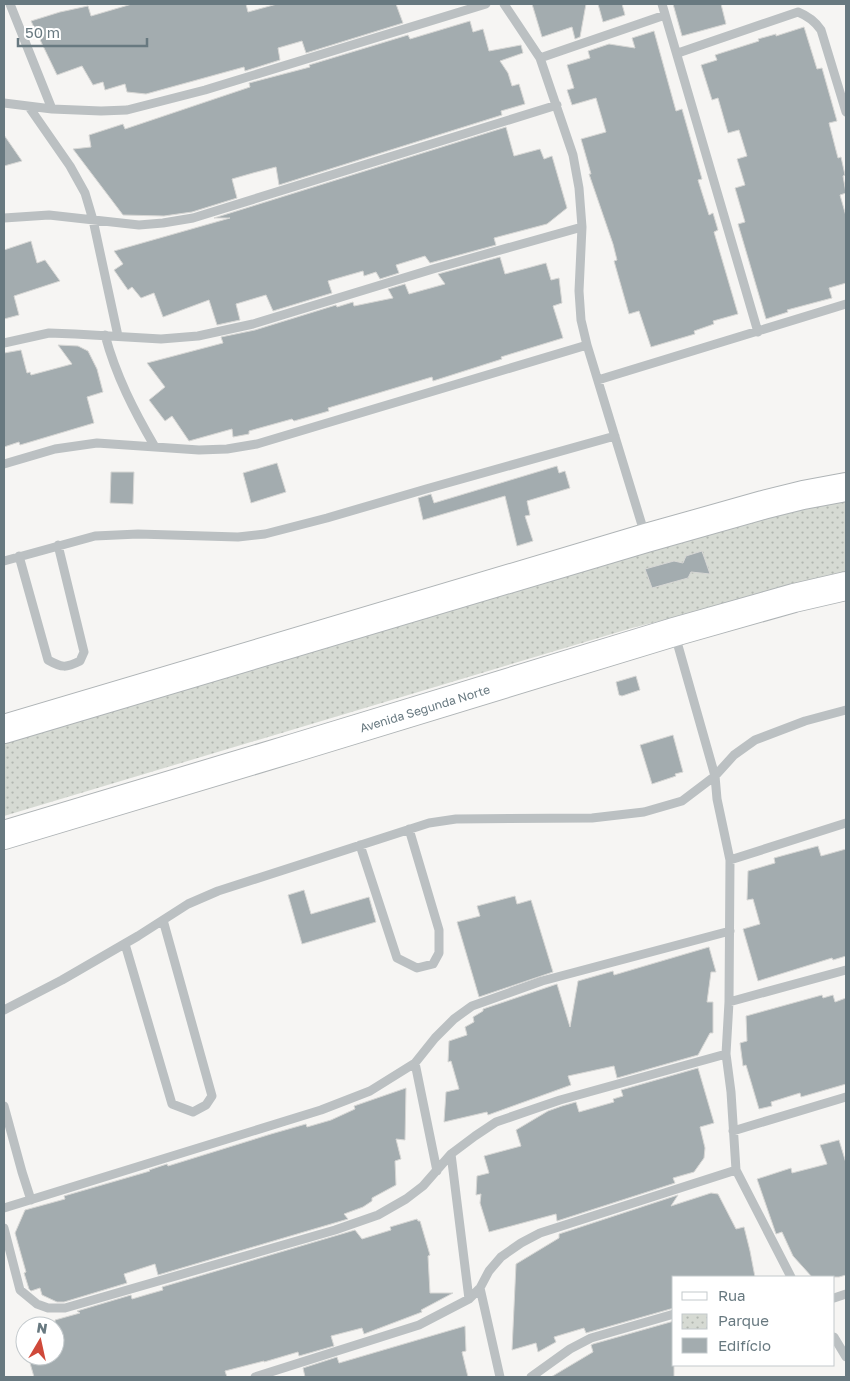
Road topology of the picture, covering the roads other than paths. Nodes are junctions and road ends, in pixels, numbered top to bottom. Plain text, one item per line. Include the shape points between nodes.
1 (10, 4) edge
2 (486, 4) edge
3 (504, 4) edge
4 (662, 4) edge
5 (796, 8) edge
6 (665, 14) junction
7 (678, 53) junction
8 (540, 58) junction
9 (4, 103) edge
10 (557, 105) junction
11 (29, 107) junction
12 (52, 109) junction
13 (846, 112) edge
14 (4, 218) edge
15 (93, 220) junction
16 (582, 227) junction
17 (846, 304) edge
18 (758, 332) junction
19 (105, 335) junction
20 (118, 336) junction
21 (4, 343) edge
22 (587, 345) junction
23 (598, 380) junction
24 (615, 436) junction
25 (156, 447) junction
26 (4, 464) edge
27 (846, 487) edge
28 (646, 538) junction
29 (58, 545) junction
30 (19, 556) junction
31 (4, 560) edge
32 (846, 586) edge
33 (674, 632) junction
34 (846, 710) edge
35 (4, 729) edge
36 (715, 776) junction
37 (846, 822) edge
38 (409, 829) junction
39 (4, 835) edge
40 (360, 845) junction
41 (730, 860) junction
42 (164, 920) junction
43 (730, 931) junction
44 (125, 944) junction
45 (846, 970) edge
46 (729, 1002) junction
47 (4, 1010) edge
48 (726, 1054) junction
49 (416, 1063) junction
50 (846, 1097) edge
51 (4, 1106) edge
52 (733, 1131) junction
53 (451, 1154) junction
54 (736, 1170) junction
55 (437, 1171) junction
56 (32, 1200) junction
57 (4, 1208) edge
58 (4, 1228) edge
59 (790, 1276) edge
60 (480, 1288) junction
61 (469, 1299) junction
62 (672, 1315) edge
63 (835, 1339) edge
64 (846, 1358) edge
65 (255, 1377) edge
66 (500, 1377) edge
67 (531, 1377) edge

1 - 12 street
2 - 12 street via 205,90 127,110
3 - 8 street
4 - 6 street
5 - 7 street
5 - 13 street via 821,30
6 - 7 street
6 - 8 street
7 - 18 street
8 - 10 street
9 - 11 street
10 - 15 street via 193,218 139,225
10 - 16 street via 580,188
11 - 12 street
11 - 15 street via 78,179
14 - 15 street via 49,215
15 - 20 street
16 - 20 street via 253,324 198,336 161,339
16 - 22 street via 579,291
17 - 18 street
18 - 23 street
19 - 20 street
19 - 21 street via 49,334
19 - 25 street via 124,389
22 - 23 street
22 - 25 street via 256,444 199,450
23 - 24 street
24 - 28 street
24 - 29 street via 265,534 238,537 95,536
25 - 26 street via 97,443 55,449
27 - 28 main road via 779,501
28 - 35 main road
29 - 30 street
29 - 30 street via 84,652 80,661 70,666 59,667 48,660
30 - 31 street
32 - 33 main road, Avenida Segunda Norte
33 - 36 street
33 - 39 main road, Avenida Segunda Norte
34 - 36 street via 755,740 734,755
36 - 38 street via 682,801 644,812 592,818 456,819
36 - 41 street
37 - 41 street
38 - 40 street
38 - 40 street via 439,930 439,953 432,964 417,968 397,958
40 - 42 street via 218,891 188,904
41 - 43 street
42 - 44 street
42 - 44 street via 212,1096 206,1105 193,1112 172,1104
43 - 46 street
43 - 49 street via 542,981 472,1006 454,1019
44 - 47 street
45 - 46 street
46 - 48 street
48 - 52 street
48 - 53 street via 560,1100 496,1122
49 - 55 street
49 - 56 street via 370,1091 320,1110
50 - 52 street
51 - 56 street
52 - 54 street
53 - 55 street
53 - 61 street
54 - 59 street
54 - 60 street via 540,1233 501,1256
55 - 58 street via 406,1199 378,1215 65,1308 37,1304 20,1290
56 - 57 street
60 - 61 street
60 - 66 street
61 - 65 street via 419,1325
62 - 67 street via 591,1338
63 - 64 street

